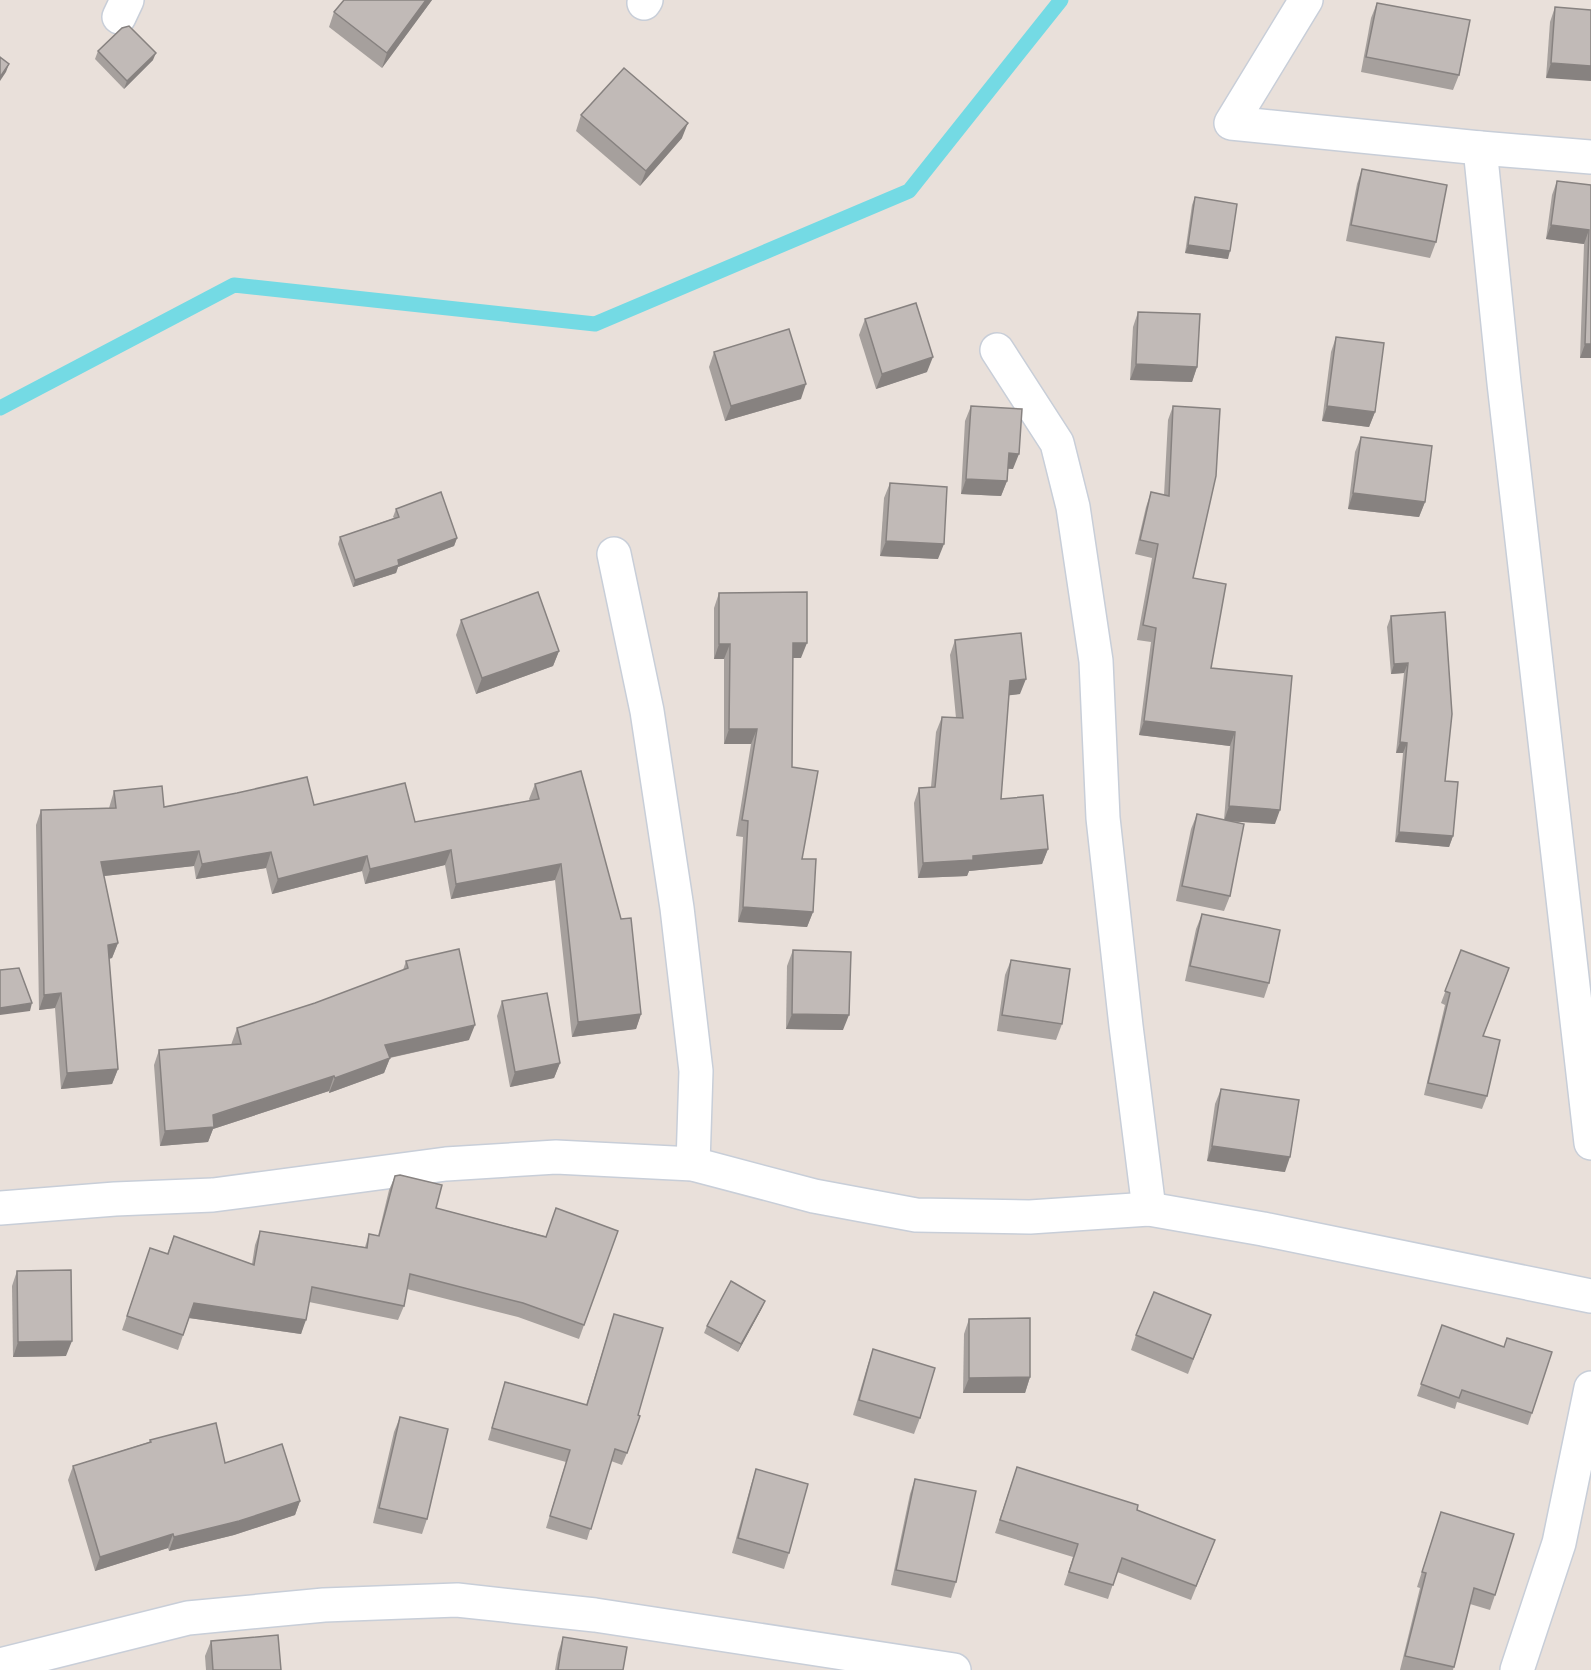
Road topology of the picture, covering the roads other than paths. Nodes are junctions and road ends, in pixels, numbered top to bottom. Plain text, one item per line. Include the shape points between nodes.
1 (1306, 0) edge
2 (1480, 148) junction
3 (1591, 157) edge
4 (997, 350) dead end
5 (614, 554) dead end
6 (1591, 1143) edge
7 (693, 1164) junction
8 (0, 1208) edge
9 (1149, 1209) junction
10 (1591, 1296) edge
11 (1591, 1388) edge
12 (0, 1665) edge
13 (878, 1665) edge
14 (954, 1670) edge
15 (1517, 1670) edge

1 - 2 street via 1231,123
2 - 3 street
2 - 6 street
4 - 9 street via 1057,442 1072,507 1096,660 1103,818
5 - 7 street via 647,711 677,908 696,1071
7 - 8 street via 556,1157 446,1164 213,1195
7 - 9 street via 814,1196 916,1215 1030,1217
9 - 10 street
11 - 15 street via 1559,1543
12 - 13 street via 188,1618 324,1605 457,1600 595,1615
13 - 14 street

